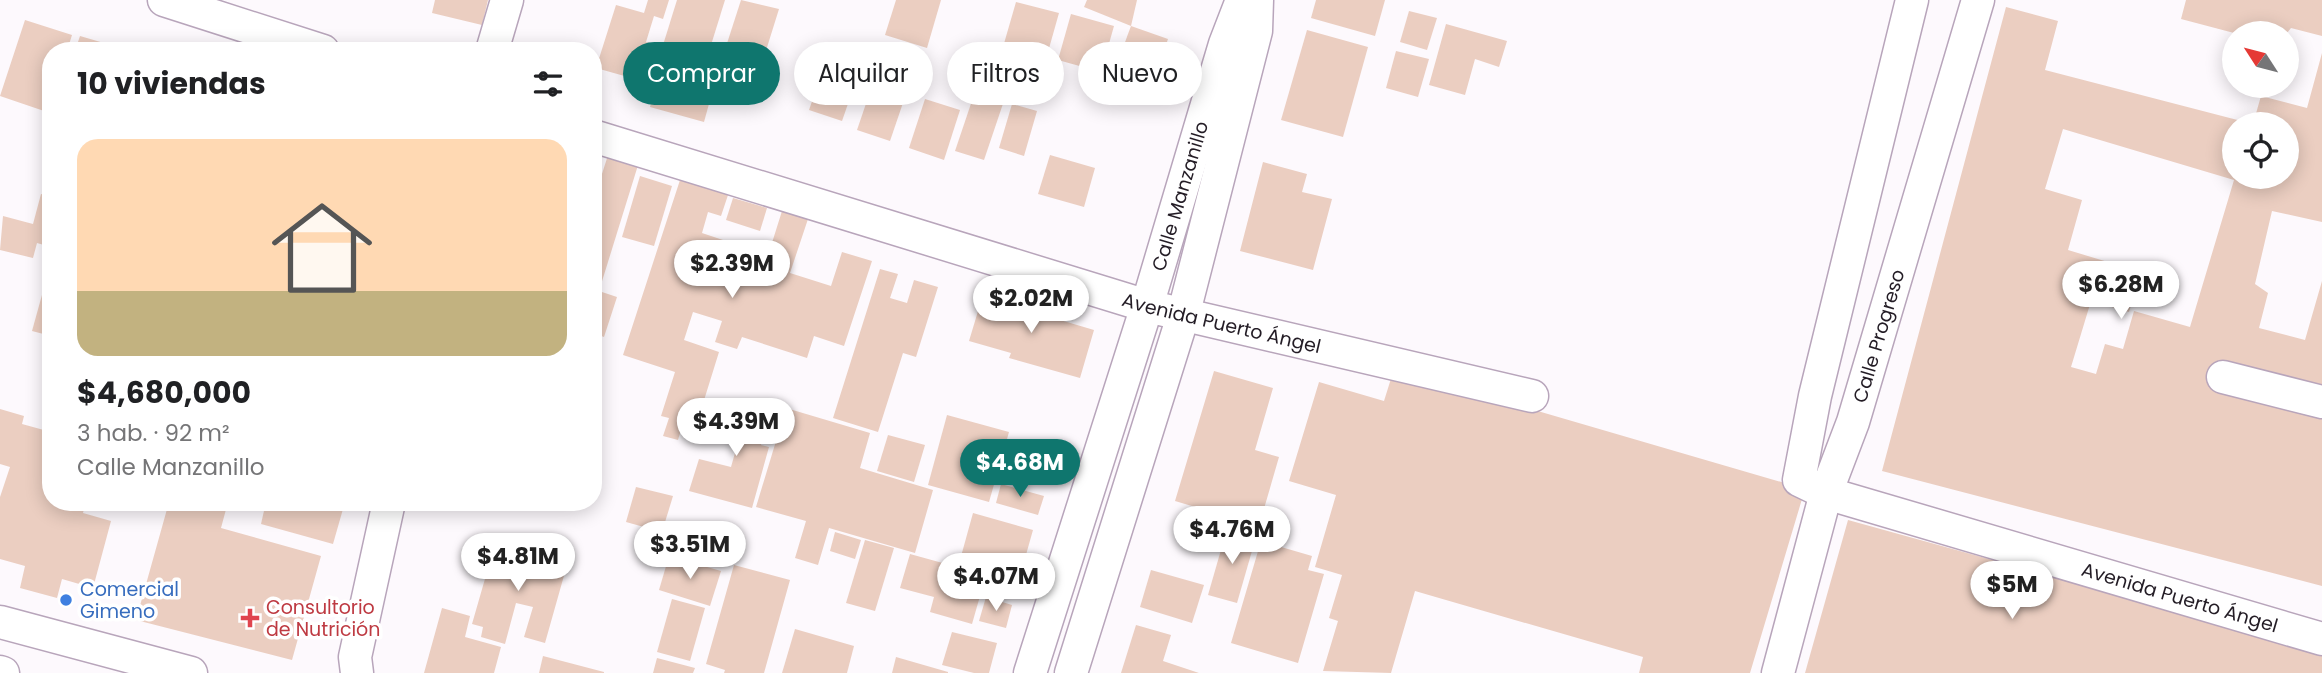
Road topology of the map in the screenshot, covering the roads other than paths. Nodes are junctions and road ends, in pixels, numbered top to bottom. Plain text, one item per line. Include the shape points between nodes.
1 (164, 0) edge
2 (507, 0) edge
3 (1242, 0) edge
4 (1257, 0) edge
5 (1912, 0) edge
6 (1978, 0) edge
7 (295, 42) edge
8 (495, 42) edge
9 (602, 139) edge
10 (1147, 306) junction
11 (1184, 316) junction
12 (2223, 377) dead end
13 (1532, 396) dead end
14 (2322, 402) edge
15 (1813, 487) junction
16 (387, 511) edge
17 (0, 622) edge
18 (2322, 639) edge
19 (352, 668) edge
20 (191, 673) edge
21 (1030, 673) edge
22 (1070, 673) edge
23 (1778, 673) edge

1 - 7 street
2 - 8 street
3 - 10 street, Calle Manzanillo
4 - 11 street, Calle Manzanillo via 1256,30
5 - 15 street, Calle Progreso via 1815,396
6 - 15 street, Calle Progreso via 1853,422
9 - 10 street, Avenida Puerto Ángel
10 - 11 street, Avenida Puerto Ángel
10 - 21 street, Calle Manzanillo
11 - 13 street, Avenida Puerto Ángel
11 - 22 street, Calle Manzanillo
12 - 14 street
15 - 18 street, Avenida Puerto Ángel
15 - 23 street, Calle Progreso
16 - 19 street
17 - 20 street

